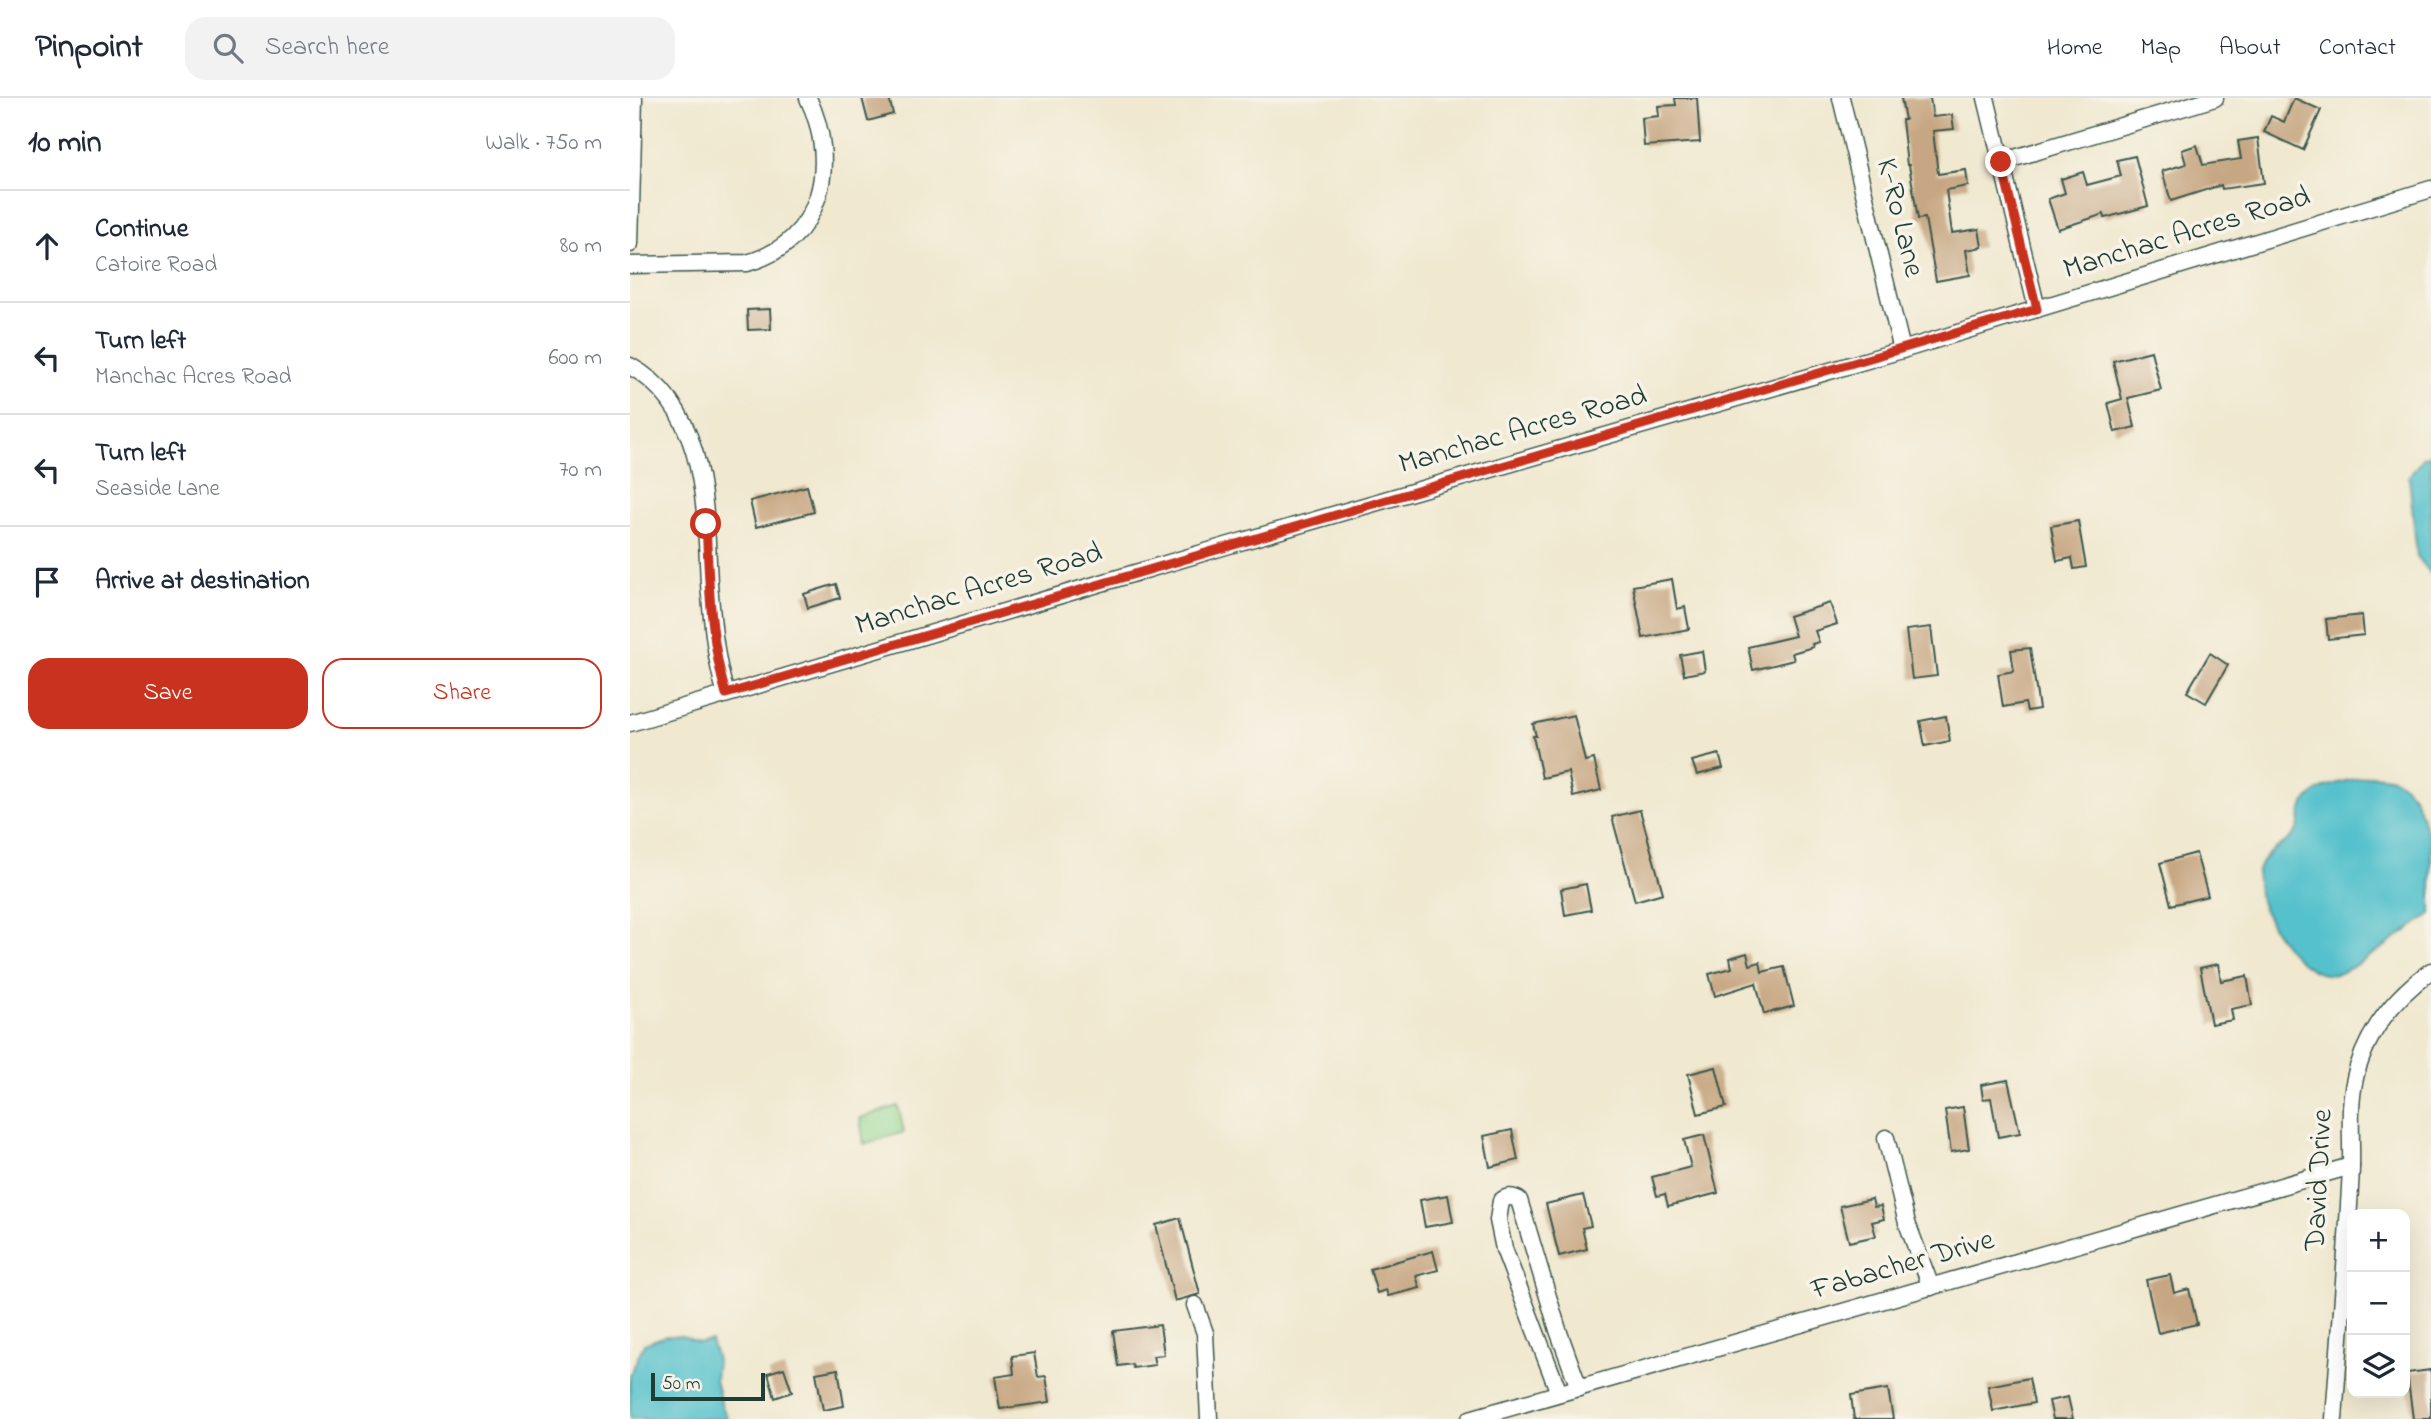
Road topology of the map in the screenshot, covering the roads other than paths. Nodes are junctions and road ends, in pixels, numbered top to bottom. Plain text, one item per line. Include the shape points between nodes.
1 (634, 98) edge
2 (808, 98) edge
3 (1841, 98) edge
4 (1986, 98) edge
5 (2215, 98) edge
6 (2001, 162) junction
7 (2431, 189) edge
8 (630, 244) edge
9 (630, 265) edge
10 (2037, 309) junction
11 (1902, 350) junction
12 (630, 366) edge
13 (726, 694) junction
14 (630, 723) edge
15 (2431, 971) edge
16 (1886, 1138) dead end
17 (2351, 1166) junction
18 (1931, 1287) junction
19 (1195, 1305) dead end
20 (1579, 1388) junction
21 (1559, 1393) junction
22 (1209, 1419) edge
23 (1470, 1419) edge
24 (2334, 1419) edge

1 - 8 street
2 - 9 street via 819,127 822,170 813,209 798,235 782,249 747,263
3 - 11 street, K-Ro Lane
4 - 6 street
5 - 6 street
6 - 10 street
7 - 10 street, Manchac Acres Road
10 - 11 street, Manchac Acres Road
11 - 13 street, Manchac Acres Road
12 - 13 street via 655,384 680,416 702,478 719,671
13 - 14 street, Manchac Acres Road
15 - 17 street, David Drive via 2391,1007 2365,1050 2352,1094
16 - 18 street via 1907,1223
17 - 18 street, Fabacher Drive
17 - 24 street, David Drive
18 - 20 street, Fabacher Drive
19 - 22 street via 1205,1334
20 - 21 street, Fabacher Drive
20 - 21 street via 1519,1200 1505,1197 1498,1220 1504,1249
21 - 23 street, Fabacher Drive

